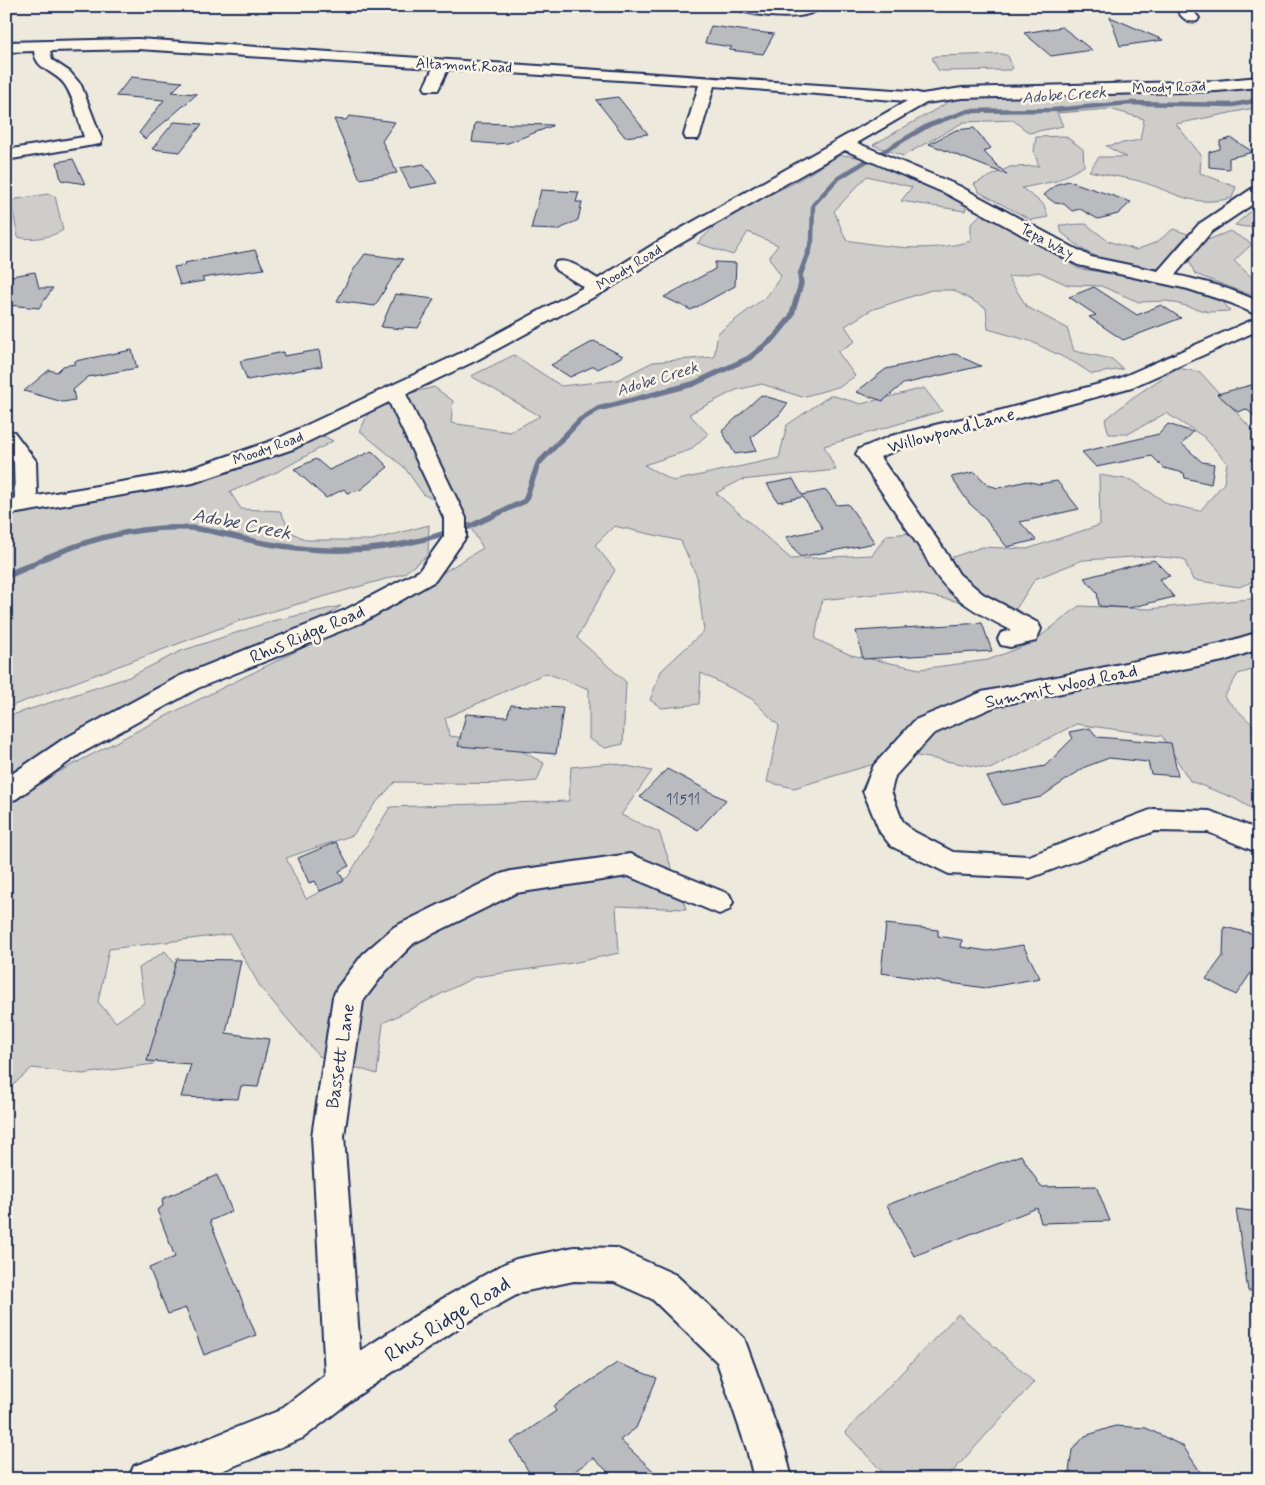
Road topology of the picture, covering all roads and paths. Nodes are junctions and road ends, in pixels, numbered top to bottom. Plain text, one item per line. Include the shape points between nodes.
1 (815, 6) edge
2 (1181, 6) edge
3 (746, 8) dead end
4 (1192, 18) dead end
5 (42, 46) junction
6 (6, 47) edge
7 (443, 64) junction
8 (708, 81) junction
9 (1259, 82) edge
10 (432, 86) dead end
11 (922, 99) junction
12 (692, 135) dead end
13 (844, 143) junction
14 (6, 155) edge
15 (1259, 192) edge
16 (563, 266) dead end
17 (1163, 277) junction
18 (598, 287) junction
19 (1259, 310) edge
20 (1259, 323) edge
21 (395, 392) junction
22 (6, 437) edge
23 (16, 507) edge
24 (1010, 639) dead end
25 (1259, 640) edge
26 (6, 792) edge
27 (1259, 842) edge
28 (719, 902) dead end
29 (344, 1383) junction
30 (147, 1479) edge
31 (773, 1479) edge

1 - 3 street via 770,14
2 - 4 street
5 - 6 street, Altamont Road
5 - 7 street, Altamont Road via 138,44
5 - 14 street via 46,64 70,79 94,140
7 - 8 street, Altamont Road
7 - 10 street
8 - 11 street, Altamont Road
8 - 12 street
9 - 11 street, Moody Road via 962,93
11 - 13 street, Moody Road
13 - 17 street, Tepa Way via 953,190 1085,262
13 - 18 street, Moody Road
15 - 17 street via 1205,228
16 - 18 street
17 - 19 street, Tepa Way via 1238,299
18 - 21 street, Moody Road
20 - 24 street, Willowpond Lane via 1125,383 1005,416 939,430 866,454 957,587 1029,629 1028,635
21 - 23 street, Moody Road via 285,444 186,478
21 - 26 street, Rhus Ridge Road via 455,518 456,536 427,576 354,616 189,682 71,747
22 - 23 street via 25,461
25 - 27 street, Summit Wood Road via 1223,652 991,698 924,727 883,772 878,791 890,825 901,838 949,862 1030,867 1153,820 1210,822
28 - 29 street, Bassett Lane via 630,865 511,882 404,935 374,963 348,997 328,1136
29 - 30 street, Rhus Ridge Road via 290,1425
29 - 31 street, Rhus Ridge Road via 454,1311 516,1276 574,1264 616,1265 664,1287 731,1351

